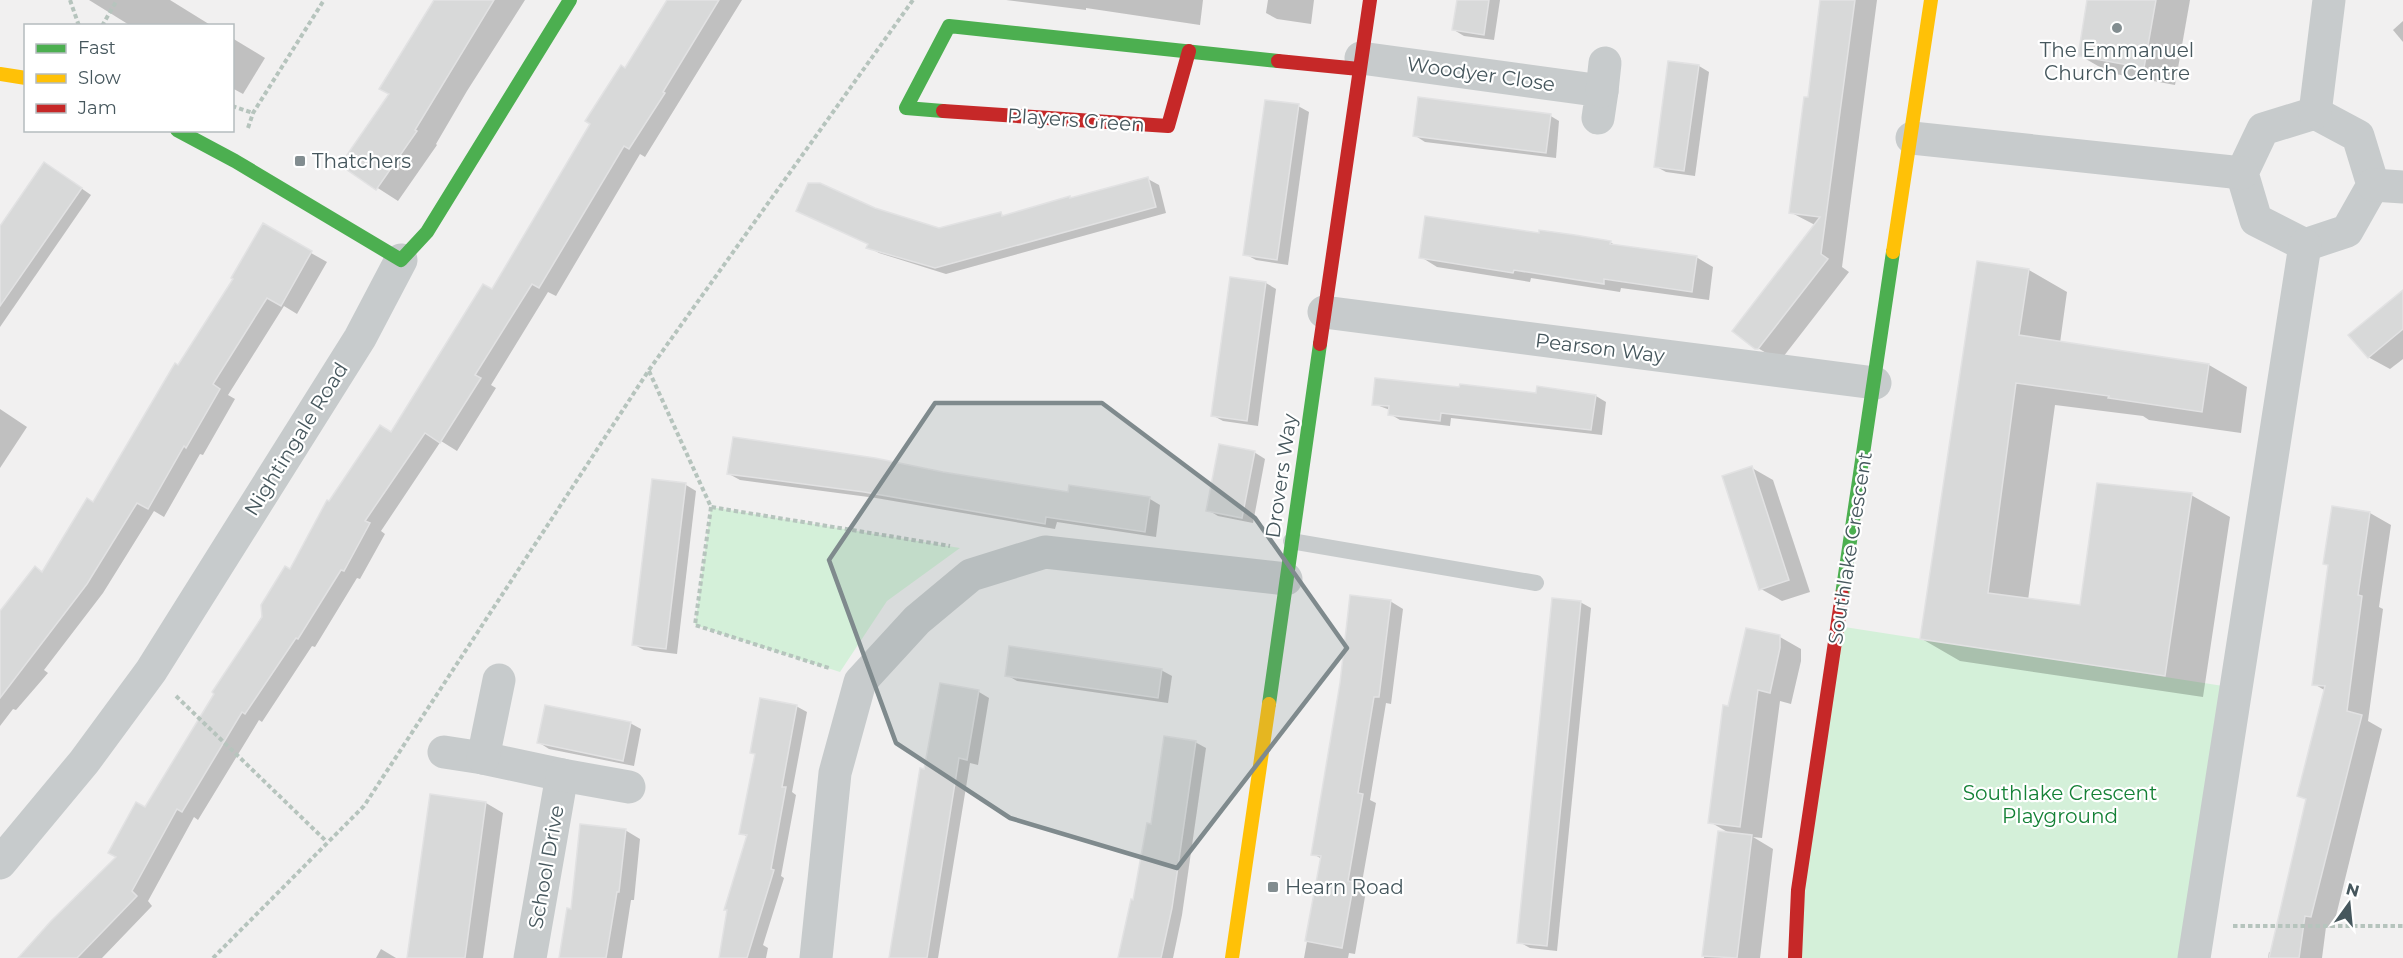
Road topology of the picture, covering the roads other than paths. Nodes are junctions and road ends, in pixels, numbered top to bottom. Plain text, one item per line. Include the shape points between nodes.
1 (570, 0) edge
2 (1370, 0) edge
3 (1931, 0) edge
4 (2329, 0) edge
5 (1189, 51) junction
6 (1360, 64) junction
7 (0, 74) edge
8 (24, 78) edge
9 (1602, 90) dead end
10 (2315, 113) junction
11 (181, 132) edge
12 (1912, 138) junction
13 (2242, 173) junction
14 (2388, 186) edge
15 (2305, 244) junction
16 (401, 260) junction
17 (1324, 312) junction
18 (1875, 383) junction
19 (1291, 540) junction
20 (1286, 579) junction
21 (1536, 584) dead end
22 (499, 680) dead end
23 (444, 752) dead end
24 (483, 758) junction
25 (562, 775) junction
26 (629, 787) dead end
27 (0, 863) edge
28 (530, 958) edge
29 (816, 958) edge
30 (1232, 958) edge
31 (1795, 958) edge
32 (2194, 958) edge

1 - 16 street, Nightingale Road via 427,232
2 - 6 street, Drovers Way
3 - 12 street, Southlake Crescent
4 - 10 street
5 - 5 street, Players Green via 949,26 904,113 1168,126
5 - 6 street, Players Green
6 - 9 street, Woodyer Close
6 - 17 street, Drovers Way
7 - 8 street
10 - 13 street via 2263,129
10 - 14 street via 2358,136
11 - 16 street
12 - 13 street
12 - 18 street, Southlake Crescent
13 - 15 street via 2256,220
14 - 15 street via 2347,231
15 - 32 street
16 - 27 street, Nightingale Road via 360,338 151,671 84,762
17 - 18 street, Pearson Way
17 - 19 street, Drovers Way
18 - 31 street, Southlake Crescent via 1798,890
19 - 20 street, Drovers Way
19 - 21 lane
20 - 29 street via 1045,552 971,575 917,620 860,682 835,773
20 - 30 street, Drovers Way
22 - 24 street
23 - 24 street
24 - 25 street
25 - 26 street
25 - 28 street, School Drive

